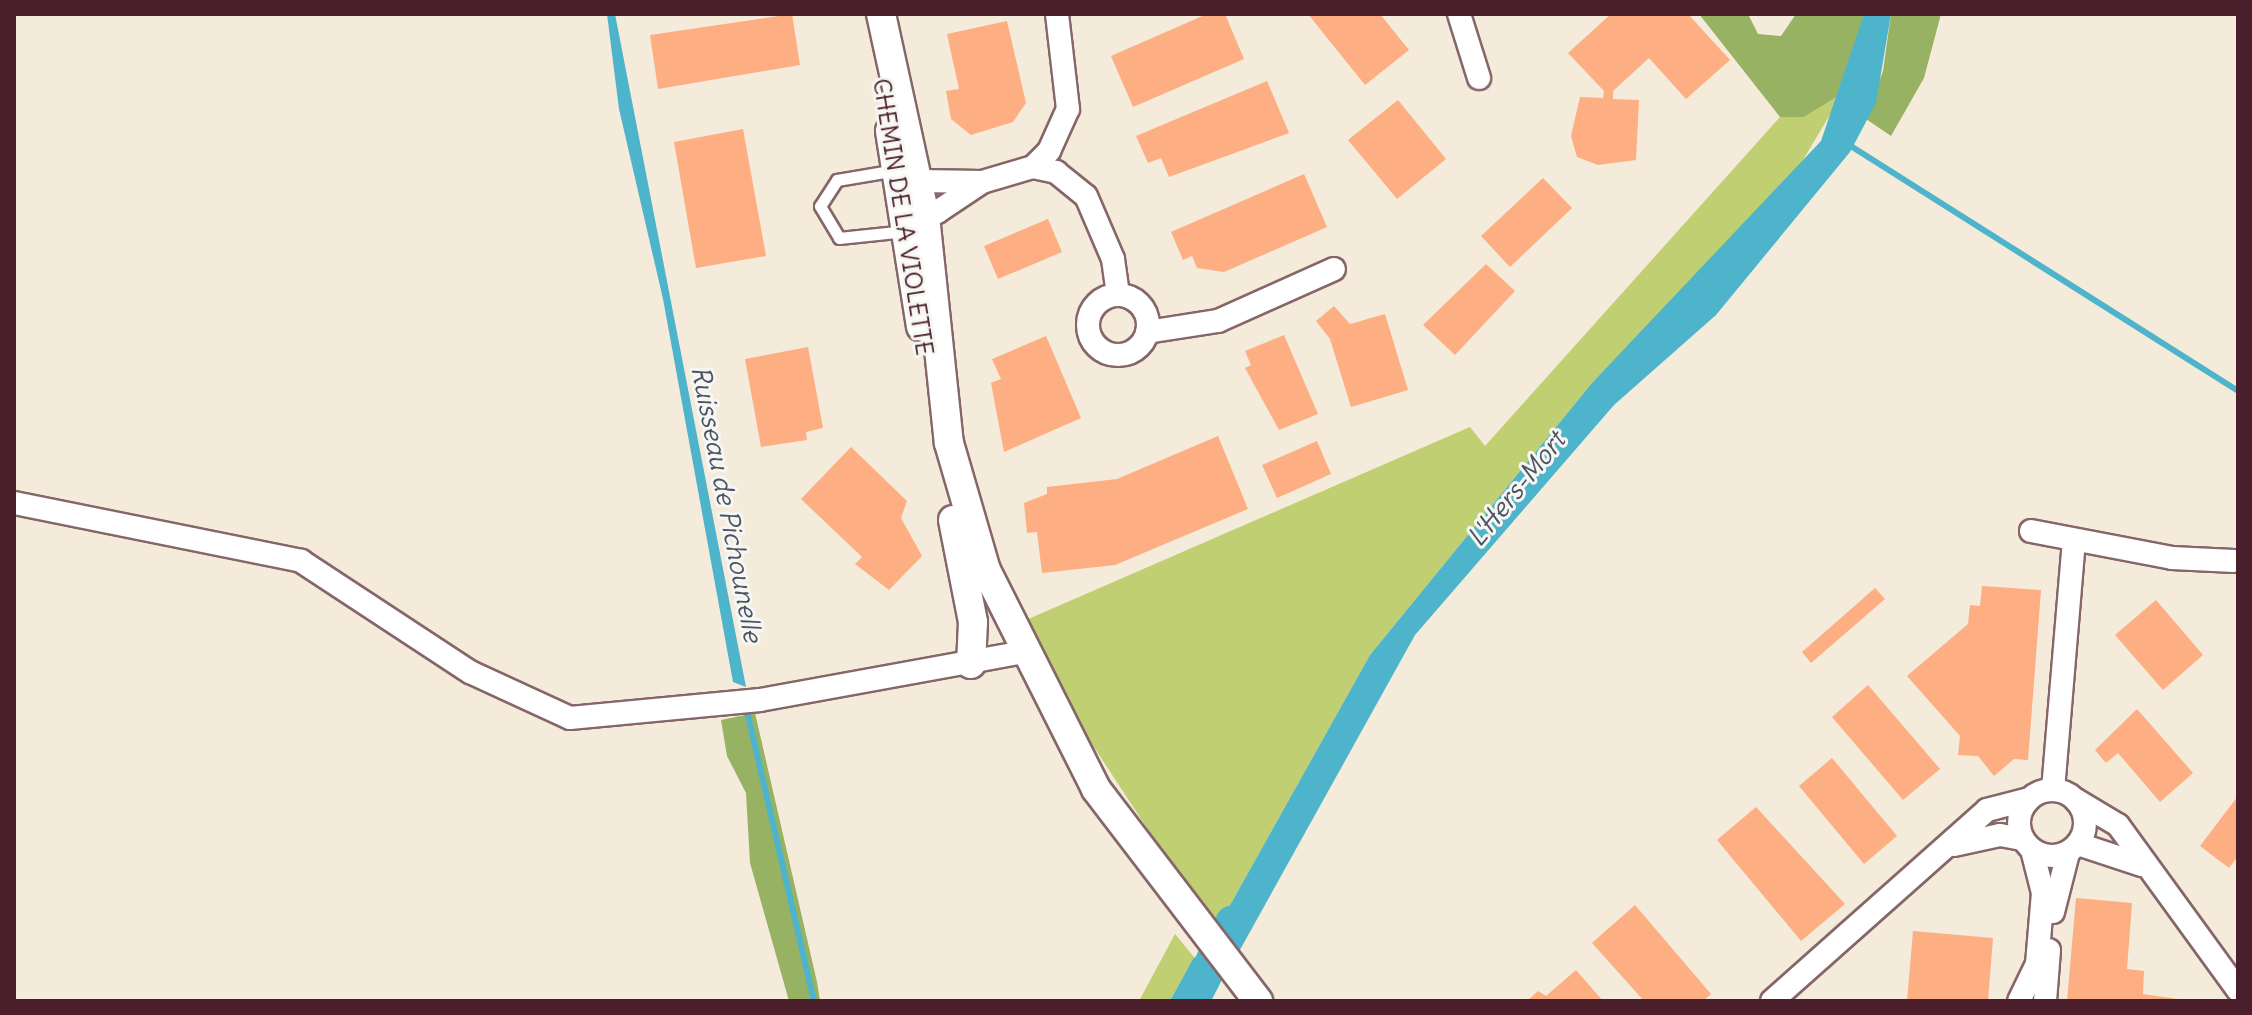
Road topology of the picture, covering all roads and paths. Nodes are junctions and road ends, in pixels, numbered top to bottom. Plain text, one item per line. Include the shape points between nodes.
1 (869, 14) edge
2 (881, 14) edge
3 (1057, 14) edge
4 (1459, 14) edge
5 (1479, 78) dead end
6 (1033, 167) junction
7 (908, 180) junction
8 (982, 182) junction
9 (919, 225) junction
10 (1334, 269) dead end
11 (1118, 295) junction
12 (1147, 332) junction
13 (943, 432) junction
14 (14, 503) edge
15 (2031, 531) dead end
16 (2074, 541) junction
17 (2234, 561) dead end
18 (1023, 652) junction
19 (971, 664) junction
20 (2053, 790) junction
21 (2029, 799) junction
22 (2076, 800) junction
23 (2027, 844) junction
24 (1953, 845) junction
25 (2073, 848) junction
26 (2144, 865) junction
27 (2238, 990) edge
28 (1258, 1001) edge
29 (1772, 1001) edge
30 (2019, 1001) edge
31 (2045, 1001) edge

1 - 7 street, CHEMIN DE LA VIOLETTE
2 - 7 street, CHEMIN DE LA VIOLETTE
3 - 6 street via 1068,109 1064,128
4 - 5 street
6 - 8 street
6 - 11 street via 1056,172 1086,196 1113,259
7 - 8 street
7 - 9 street, CHEMIN DE LA VIOLETTE
7 - 9 lane via 837,180 820,206 839,238
8 - 9 street
9 - 13 street, CHEMIN DE LA VIOLETTE
10 - 12 street via 1218,321
11 - 12 street via 1138,303
11 - 12 street via 1095,307 1089,319 1095,344 1105,353 1131,353
13 - 18 street, CHEMIN DE LA VIOLETTE via 1004,614
13 - 19 street, CHEMIN DE LA VIOLETTE via 973,622
14 - 19 street via 301,561 470,672 570,718 760,700
15 - 16 street
16 - 17 street
16 - 20 street
18 - 19 street
18 - 28 street, CHEMIN DE LA VIOLETTE via 1096,789 1174,899
20 - 21 street
20 - 22 street
21 - 23 street via 2019,825
21 - 24 street via 1987,810
22 - 25 street via 2085,830
22 - 26 street via 2118,825
23 - 24 street via 2000,835
23 - 25 street
23 - 30 street via 2043,893 2037,964
24 - 29 street
25 - 26 street
25 - 31 street via 2054,894
26 - 27 street

